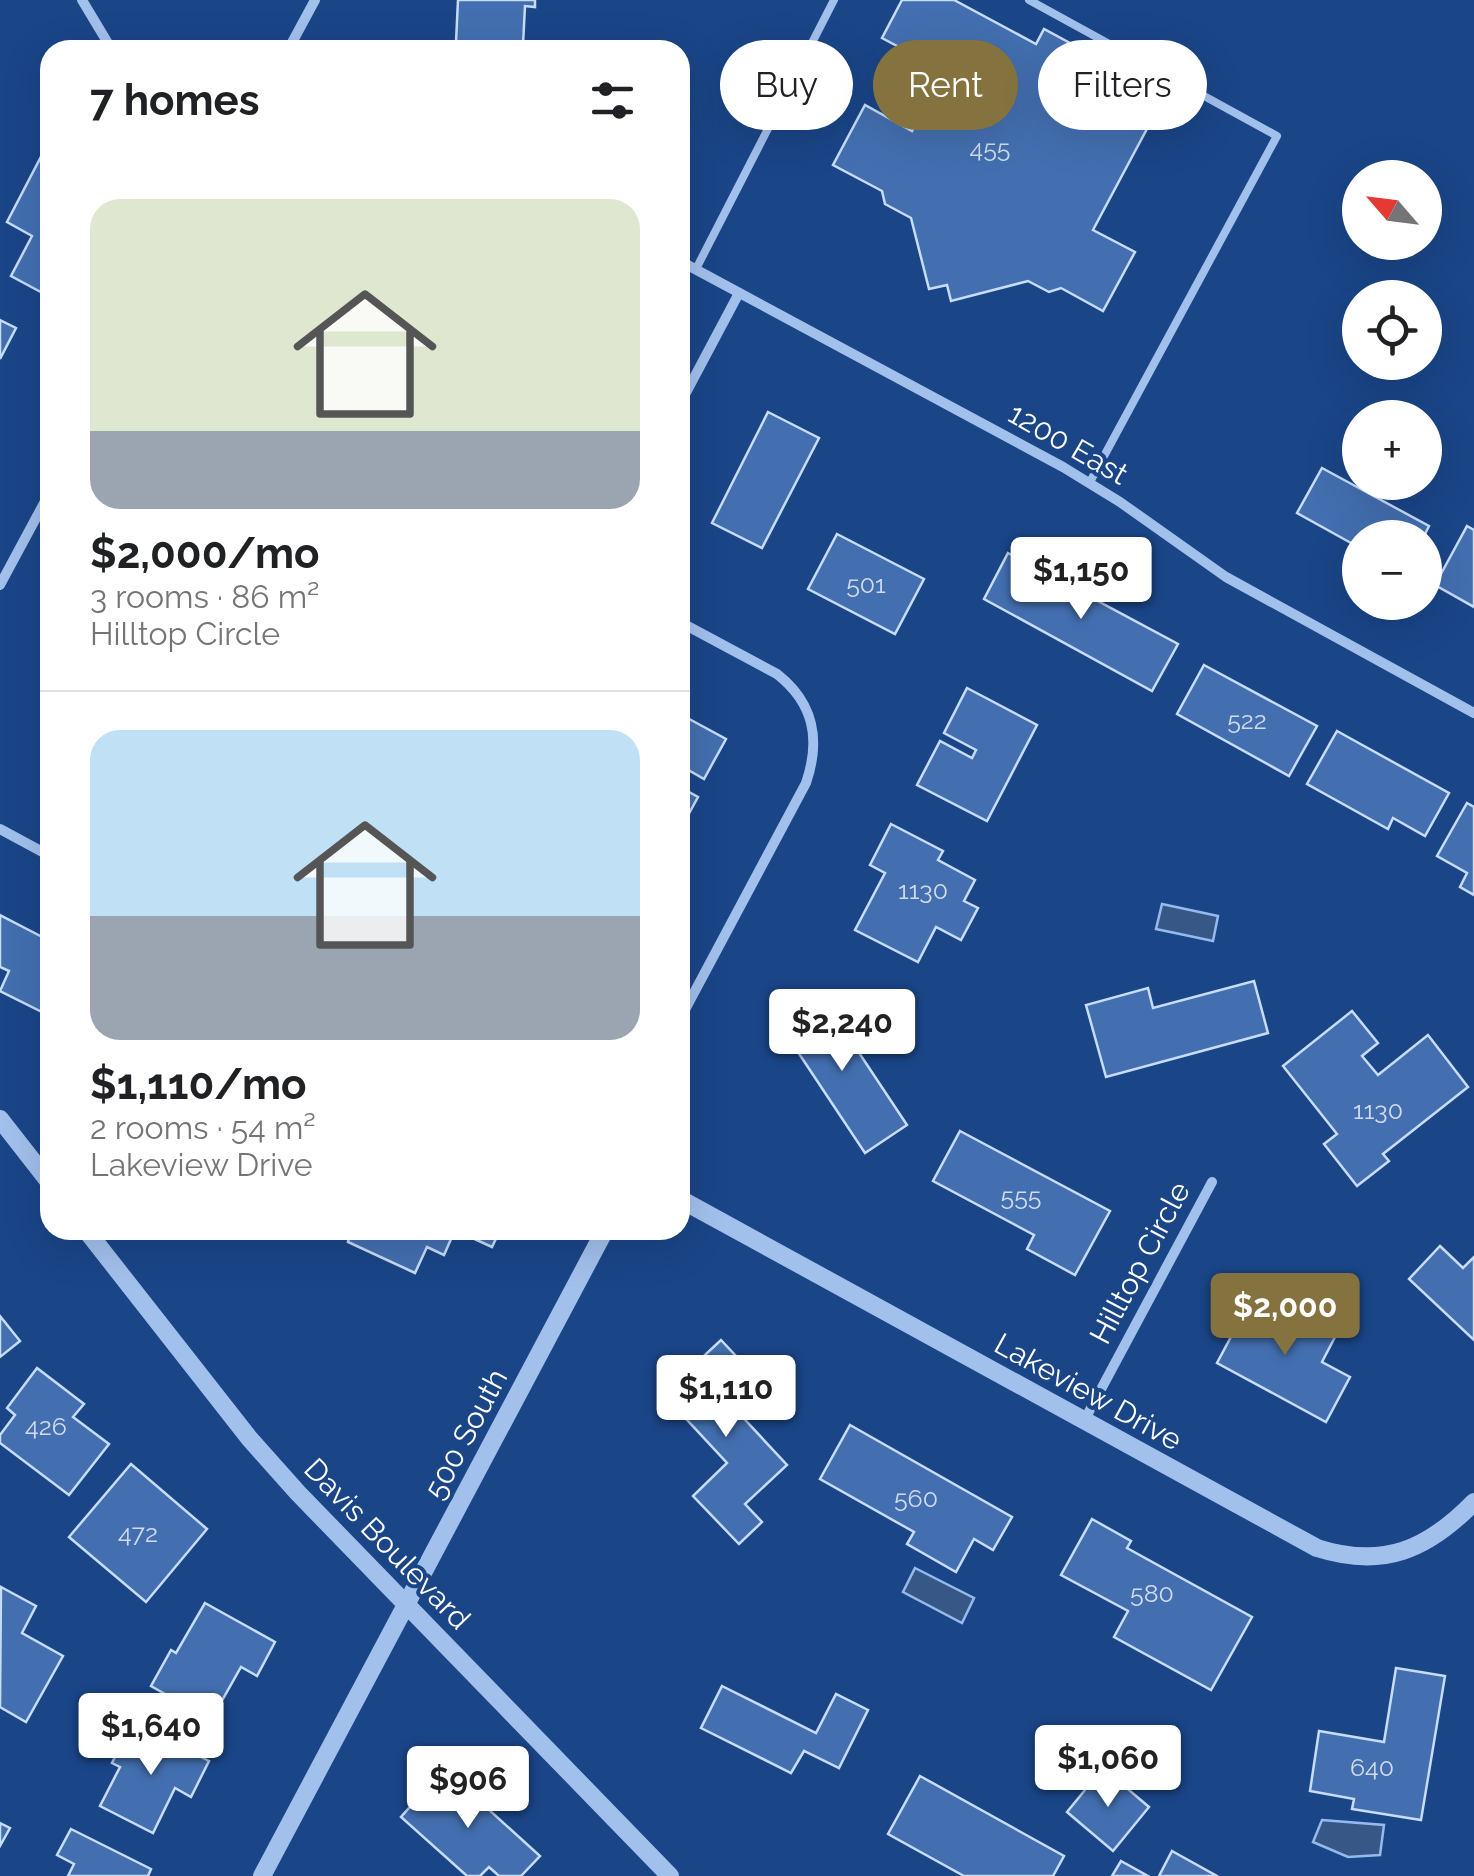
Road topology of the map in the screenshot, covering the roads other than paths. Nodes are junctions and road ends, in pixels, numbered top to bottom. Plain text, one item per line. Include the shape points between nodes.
1 (82, 0) edge
2 (314, 0) edge
3 (834, 0) edge
4 (1028, 0) edge
5 (106, 40) edge
6 (293, 40) edge
7 (690, 267) edge
8 (696, 270) junction
9 (740, 293) junction
10 (690, 386) edge
11 (1090, 482) junction
12 (40, 511) edge
13 (0, 585) edge
14 (690, 627) edge
15 (1474, 713) edge
16 (0, 829) edge
17 (40, 851) edge
18 (690, 1001) edge
19 (0, 1118) edge
20 (40, 1170) edge
21 (1212, 1182) dead end
22 (690, 1203) edge
23 (94, 1240) edge
24 (601, 1240) edge
25 (1084, 1420) junction
26 (1474, 1502) edge
27 (405, 1604) junction
28 (262, 1876) edge
29 (670, 1876) edge

1 - 5 street
2 - 6 street
3 - 8 lane
4 - 11 lane via 1276,136
7 - 8 street, 1200 East
8 - 9 street, 1200 East
9 - 10 street
9 - 11 street, 1200 East
11 - 15 street, 1200 East via 1226,577
12 - 13 street
14 - 18 street via 792,686 811,716 814,750 806,782
16 - 17 street
19 - 20 street
21 - 25 street, Hilltop Circle
22 - 25 street, Lakeview Drive
23 - 27 street, Davis Boulevard via 249,1438
24 - 27 street, 500 South
25 - 26 street, Lakeview Drive via 1336,1554 1400,1553 1442,1531
27 - 28 street, 500 South
27 - 29 street, Davis Boulevard

